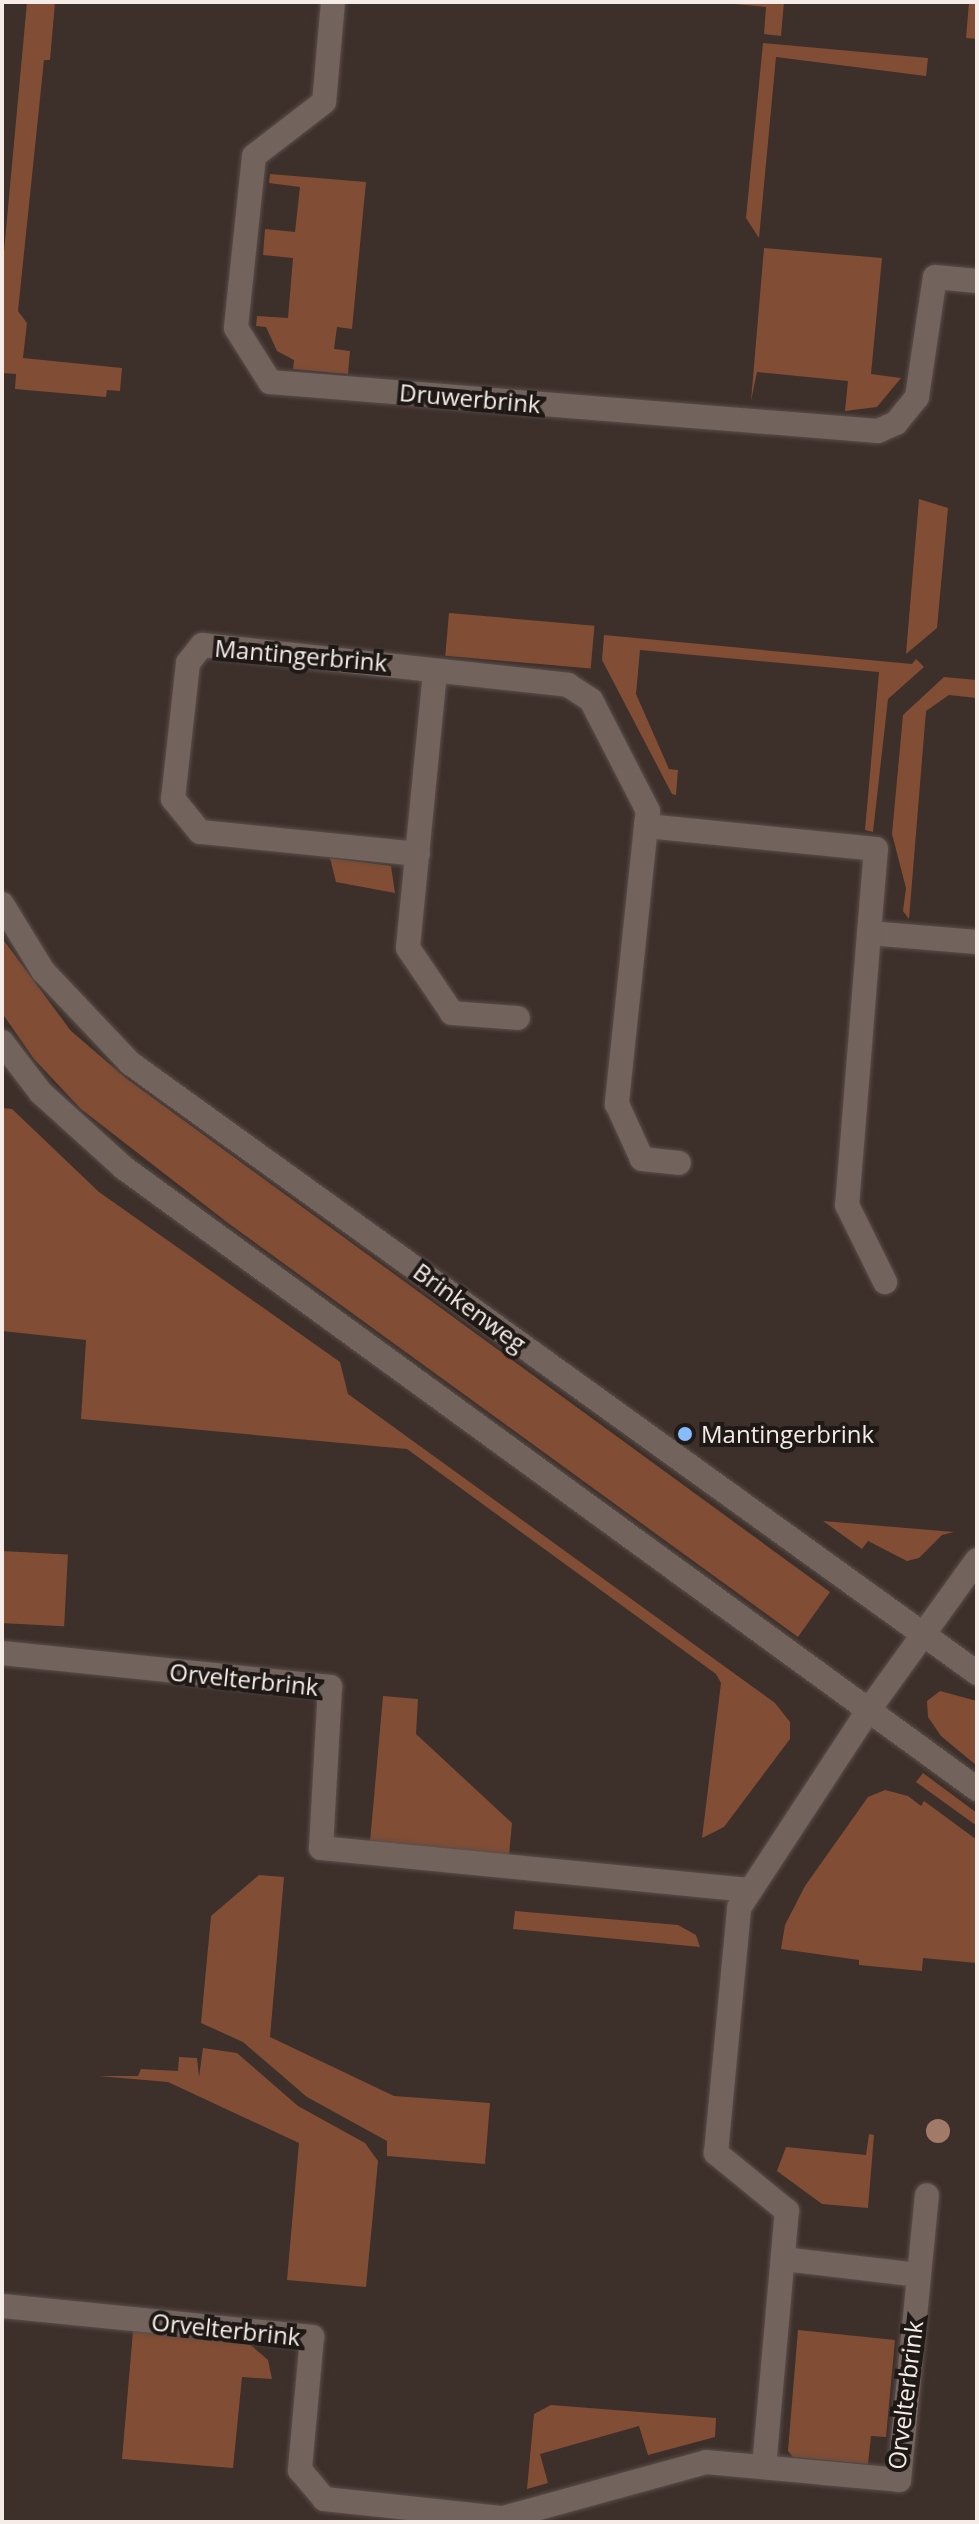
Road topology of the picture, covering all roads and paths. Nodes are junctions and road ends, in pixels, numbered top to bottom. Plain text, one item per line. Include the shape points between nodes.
1 (333, 2) edge
2 (977, 281) edge
3 (435, 672) junction
4 (646, 826) junction
5 (418, 854) junction
6 (2, 904) edge
7 (869, 933) junction
8 (977, 942) edge
9 (518, 1018) dead end
10 (2, 1042) edge
11 (679, 1163) dead end
12 (885, 1282) dead end
13 (977, 1560) edge
14 (923, 1633) junction
15 (2, 1653) edge
16 (977, 1673) edge
17 (868, 1711) junction
18 (977, 1789) edge
19 (747, 1890) junction
20 (927, 2195) dead end
21 (784, 2259) junction
22 (918, 2275) junction
23 (2, 2306) edge
24 (764, 2467) junction

1 - 2 street, Druwerbrink via 324,102 254,156 236,328 270,382 878,431 896,423 917,397 935,277
3 - 4 street, Mantingerbrink via 568,685 591,700 648,811
3 - 5 street
3 - 5 street, Mantingerbrink via 413,665 202,645 188,663 173,799 200,832
4 - 7 street via 876,849
4 - 11 street, Mantingerbrink via 617,1104 642,1159
5 - 9 street via 408,948 452,1013
6 - 14 street, Brinkenweg via 43,971 130,1063
7 - 8 street
7 - 12 street via 847,1205
10 - 17 street via 41,1093 124,1168
13 - 14 street
14 - 16 street, Brinkenweg
14 - 17 street
15 - 19 street, Orvelterbrink via 330,1687 321,1848
17 - 18 street
17 - 19 street
19 - 21 street via 739,1908 716,2153 787,2211
20 - 22 street, Orvelterbrink
21 - 22 street
21 - 24 street
22 - 24 street, Orvelterbrink via 899,2480
23 - 24 street, Orvelterbrink via 312,2337 300,2470 324,2499 503,2518 706,2462

